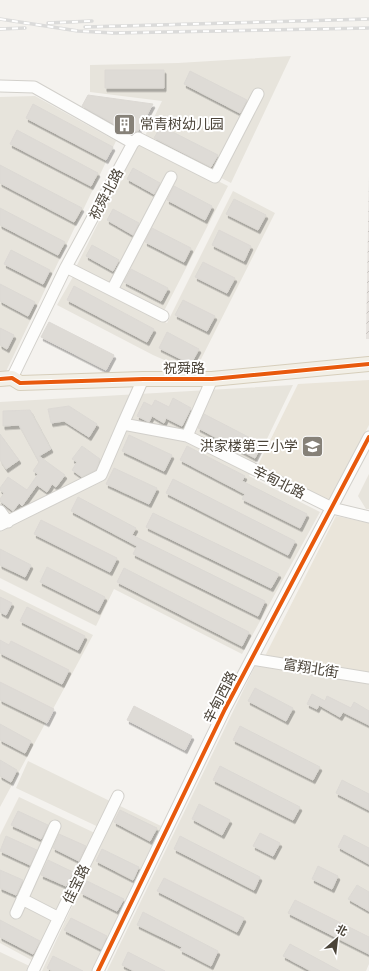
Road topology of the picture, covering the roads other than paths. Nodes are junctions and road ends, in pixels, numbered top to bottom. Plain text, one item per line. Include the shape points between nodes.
1 (0, 86) edge
2 (258, 94) dead end
3 (133, 143) junction
4 (171, 177) dead end
5 (66, 267) junction
6 (112, 290) junction
7 (163, 316) dead end
8 (369, 364) edge
9 (6, 379) edge
10 (143, 379) junction
11 (212, 379) junction
12 (123, 424) junction
13 (187, 436) junction
14 (369, 437) edge
15 (332, 508) junction
16 (0, 511) edge
17 (369, 517) edge
18 (4, 523) edge
19 (252, 659) junction
20 (369, 678) edge
21 (118, 796) dead end
22 (55, 826) dead end
23 (22, 899) junction
24 (16, 913) dead end
25 (59, 918) junction
26 (34, 971) edge
27 (98, 971) edge

1 - 3 street via 34,87
2 - 3 street via 215,177 138,138
3 - 5 street, 祝舜北路
4 - 6 street
5 - 6 street
5 - 9 street, 祝舜北路
6 - 7 street
8 - 11 main road, 祝舜路
9 - 10 main road, 祝舜路 via 20,383
10 - 11 main road, 祝舜路
10 - 12 street
11 - 13 street
12 - 13 street, 辛甸北路
12 - 18 street via 101,475
13 - 15 street, 辛甸北路
14 - 15 street, 辛甸西路
15 - 17 street, 辛甸北路
15 - 19 street, 辛甸西路
16 - 18 street
19 - 20 street, 富翔北街
19 - 27 street, 辛甸西路 via 225,709
21 - 25 street, 佳宝路
22 - 23 street
23 - 24 street
23 - 25 street
25 - 26 street, 佳宝路

